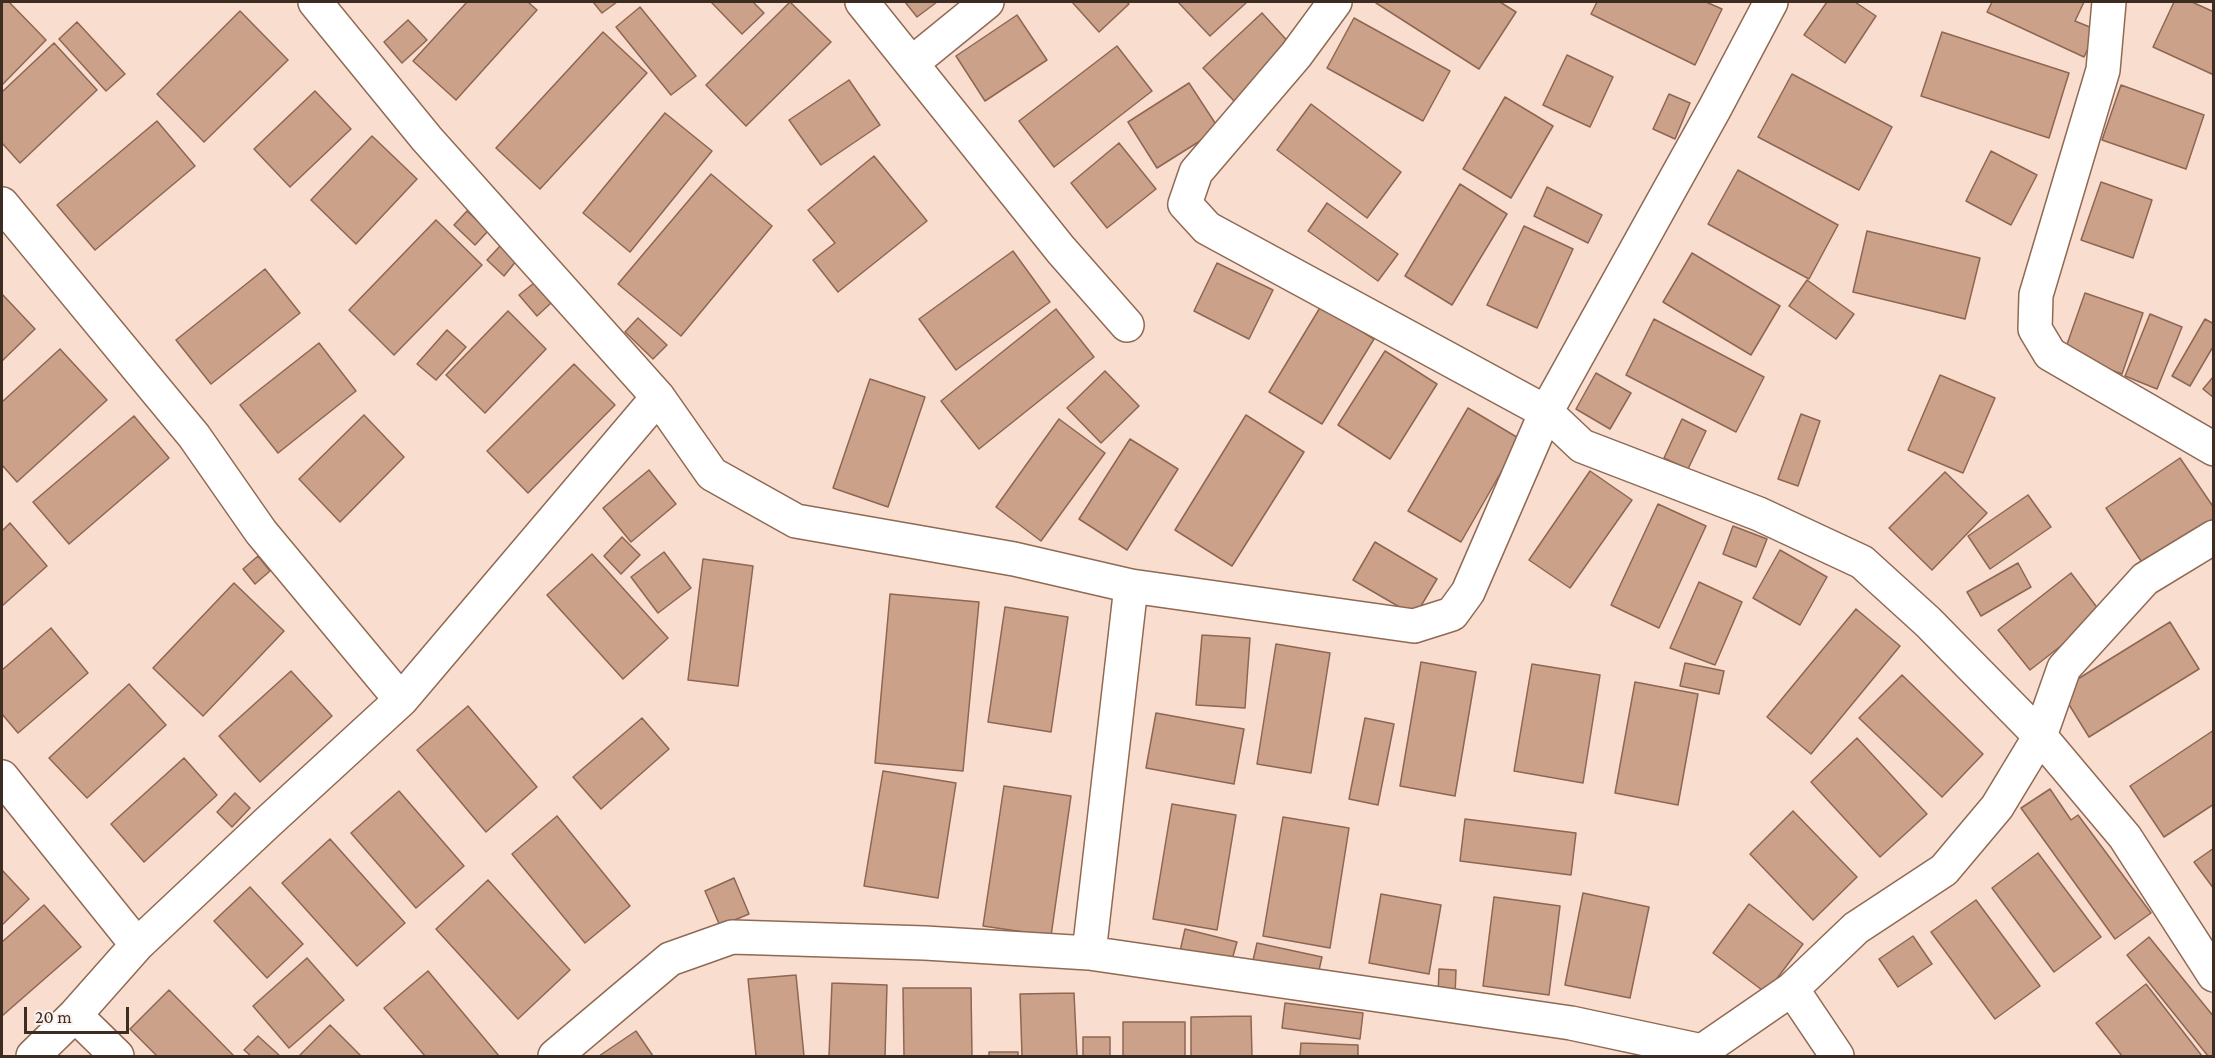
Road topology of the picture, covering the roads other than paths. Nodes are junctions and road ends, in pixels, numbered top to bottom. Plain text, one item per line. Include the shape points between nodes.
1 (315, 2) edge
2 (862, 2) edge
3 (987, 2) edge
4 (1335, 2) edge
5 (1771, 2) edge
6 (2109, 2) edge
7 (912, 63) junction
8 (2, 204) edge
9 (1127, 325) dead end
10 (658, 397) junction
11 (1546, 412) junction
12 (2214, 449) edge
13 (2214, 537) edge
14 (1131, 586) junction
15 (401, 700) junction
16 (2040, 735) junction
17 (2, 777) edge
18 (137, 945) junction
19 (1089, 953) junction
20 (2214, 975) edge
21 (1792, 989) junction
22 (75, 1015) junction
23 (1701, 1054) edge
24 (33, 1056) edge
25 (117, 1056) edge
26 (555, 1056) edge
27 (1837, 1056) edge

1 - 10 street via 427,139
2 - 7 street
3 - 7 street
4 - 11 street via 1296,55 1196,172 1185,204 1207,228
5 - 11 street
6 - 12 street via 2103,70 2036,295 2035,329 2050,354
7 - 9 street via 1061,250
8 - 15 street via 194,436 261,532
10 - 14 street via 712,474 796,521 1014,559
10 - 15 street
11 - 14 street via 1468,592 1452,614 1414,626
11 - 16 street via 1582,446 1759,514 1862,562
13 - 16 street via 2145,579 2064,668
14 - 19 street
15 - 18 street
16 - 20 street via 2125,837
16 - 21 street via 1997,807 1944,870 1856,928
17 - 18 street
18 - 22 street
19 - 23 street via 1571,1023
19 - 26 street via 732,937 670,959
21 - 23 street
21 - 27 street
22 - 24 street
22 - 25 street

